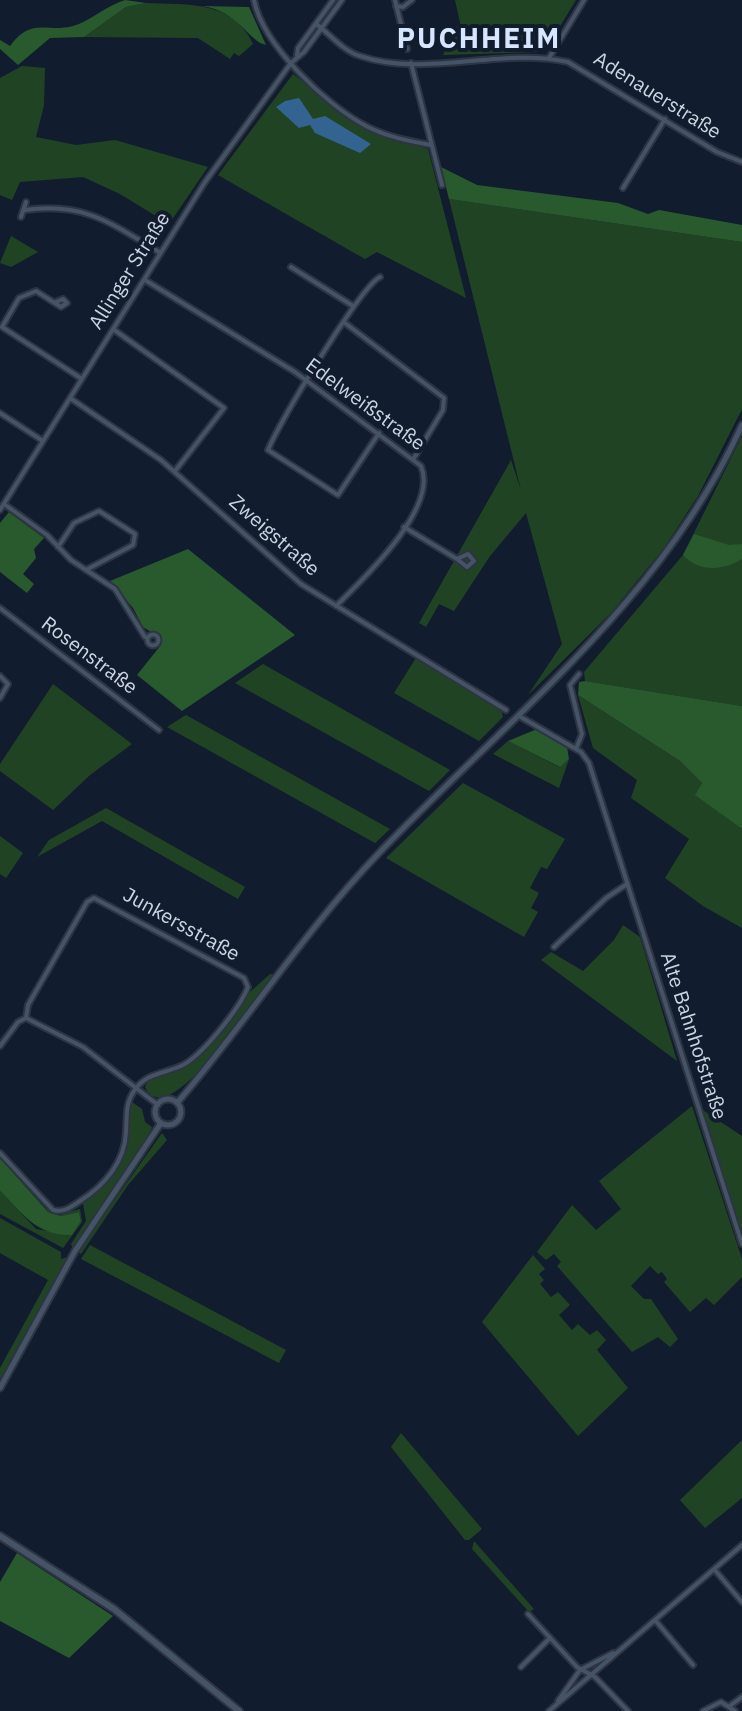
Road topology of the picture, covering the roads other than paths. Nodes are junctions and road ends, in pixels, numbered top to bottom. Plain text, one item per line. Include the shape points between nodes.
1 (254, 0) edge
2 (333, 0) edge
3 (342, 0) edge
4 (412, 0) edge
5 (584, 0) edge
6 (396, 3) edge
7 (318, 26) junction
8 (407, 49) dead end
9 (549, 58) junction
10 (291, 63) junction
11 (411, 63) junction
12 (665, 119) junction
13 (431, 145) junction
14 (742, 162) edge
15 (442, 185) dead end
16 (623, 188) dead end
17 (26, 202) dead end
18 (25, 210) junction
19 (21, 217) dead end
20 (160, 252) junction
21 (291, 267) dead end
22 (380, 277) dead end
23 (144, 279) junction
24 (56, 302) dead end
25 (354, 307) junction
26 (345, 323) junction
27 (113, 329) junction
28 (82, 379) junction
29 (308, 381) junction
30 (70, 398) junction
31 (0, 413) edge
32 (742, 425) edge
33 (379, 433) junction
34 (43, 441) junction
35 (414, 458) junction
36 (175, 471) junction
37 (4, 504) junction
38 (0, 510) edge
39 (404, 527) junction
40 (57, 548) junction
41 (457, 559) dead end
42 (86, 570) junction
43 (336, 606) junction
44 (0, 608) edge
45 (145, 637) dead end
46 (579, 674) dead end
47 (0, 676) edge
48 (0, 698) edge
49 (506, 710) dead end
50 (519, 716) junction
51 (159, 730) dead end
52 (576, 749) junction
53 (627, 884) junction
54 (554, 947) dead end
55 (26, 1018) junction
56 (0, 1046) edge
57 (136, 1088) junction
58 (177, 1103) junction
59 (158, 1105) junction
60 (161, 1123) junction
61 (0, 1153) edge
62 (742, 1244) edge
63 (0, 1388) edge
64 (0, 1536) edge
65 (742, 1545) edge
66 (714, 1569) junction
67 (740, 1594) edge
68 (742, 1602) edge
69 (528, 1614) dead end
70 (655, 1620) junction
71 (550, 1638) junction
72 (619, 1650) junction
73 (693, 1665) dead end
74 (521, 1667) dead end
75 (580, 1670) junction
76 (591, 1675) junction
77 (572, 1681) junction
78 (578, 1686) junction
79 (742, 1697) edge
80 (555, 1705) junction
81 (731, 1706) junction
82 (239, 1711) edge
83 (549, 1711) edge
84 (628, 1711) edge
85 (703, 1711) edge
86 (735, 1711) edge

1 - 10 street via 262,28
2 - 7 street, Allinger Straße
3 - 7 street, Allinger Straße
4 - 6 street via 403,7
5 - 9 street
6 - 8 street
7 - 10 street, Allinger Straße via 304,52
7 - 11 street, Adenauerstraße via 361,57
9 - 11 street, Adenauerstraße
9 - 12 street, Adenauerstraße via 583,68
10 - 13 street via 344,113 366,126
10 - 20 street, Allinger Straße
11 - 13 street
12 - 14 street, Adenauerstraße
12 - 16 street
13 - 15 street
17 - 18 street
18 - 19 street
18 - 20 street via 80,210
20 - 23 street, Allinger Straße
21 - 25 street
22 - 25 street
23 - 27 street, Allinger Straße
23 - 29 street, Edelweißstraße
24 - 28 street via 36,291 21,296 2,327
25 - 26 street
26 - 29 street
26 - 35 street via 444,398 443,410
27 - 28 street, Allinger Straße
27 - 36 street via 224,408
28 - 30 street, Allinger Straße
29 - 33 street, Edelweißstraße
29 - 33 street via 269,446 271,455 338,495
30 - 34 street, Allinger Straße
30 - 36 street, Zweigstraße
31 - 34 street
32 - 50 street via 678,536 638,591
33 - 35 street, Edelweißstraße
34 - 37 street, Allinger Straße
35 - 39 street, Edelweißstraße via 424,472 426,488
36 - 43 street, Zweigstraße via 294,579
37 - 38 street, Allinger Straße
37 - 40 street
39 - 41 street
39 - 43 street, Edelweißstraße
40 - 42 street
40 - 42 street via 76,521 99,511 135,534 133,545
42 - 45 street via 119,593
43 - 49 street, Zweigstraße
44 - 51 street, Rosenstraße
46 - 52 street via 570,685 582,734
47 - 48 street via 8,684
50 - 52 street
50 - 58 street via 345,889
52 - 53 street, Alte Bahnhofstraße via 589,763
53 - 54 street
53 - 62 street, Alte Bahnhofstraße
55 - 56 street
55 - 57 street via 83,1047
55 - 57 street, Junkersstraße via 28,1005 92,898 246,980 247,989 190,1061 155,1073
57 - 59 street
57 - 61 street via 127,1105 125,1148 119,1161 95,1190 66,1210 49,1208
58 - 59 street via 167,1100
58 - 60 street via 179,1118 173,1124
59 - 60 street
60 - 63 street via 75,1251
64 - 82 main road via 114,1609
65 - 66 street
66 - 67 street
66 - 70 street
67 - 68 street
69 - 71 street
70 - 72 street
70 - 73 street
71 - 74 street
71 - 75 street
72 - 75 street
72 - 76 street
75 - 76 street
75 - 77 street
76 - 78 street
76 - 84 street
77 - 78 street
77 - 80 street
78 - 80 street
79 - 81 street
80 - 83 street
81 - 85 street via 721,1702
81 - 86 street

